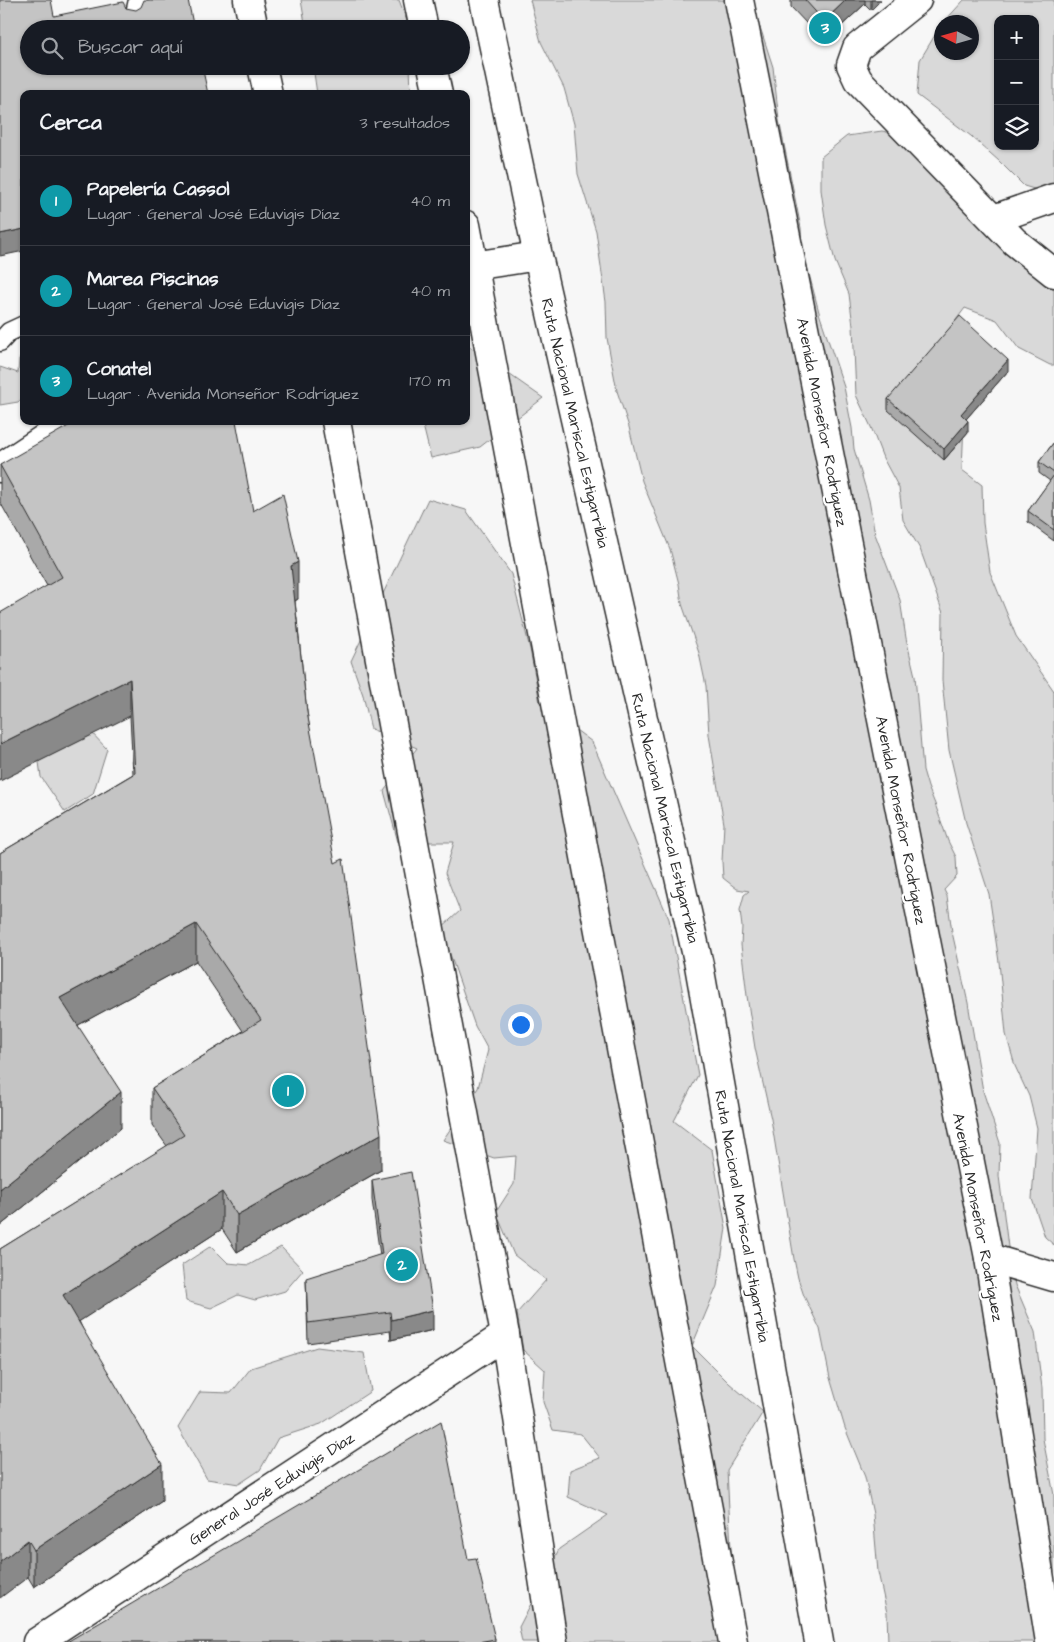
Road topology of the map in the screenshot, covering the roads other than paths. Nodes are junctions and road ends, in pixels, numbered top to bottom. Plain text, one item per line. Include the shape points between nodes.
1 (138, 0) edge
2 (248, 0) edge
3 (418, 0) edge
4 (484, 0) edge
5 (739, 0) edge
6 (918, 0) edge
7 (133, 20) edge
8 (252, 20) edge
9 (422, 20) edge
10 (264, 75) edge
11 (434, 75) edge
12 (267, 90) edge
13 (437, 90) edge
14 (1054, 198) edge
15 (994, 219) junction
16 (538, 256) junction
17 (471, 267) edge
18 (1054, 273) edge
19 (20, 327) edge
20 (0, 342) edge
21 (65, 425) edge
22 (337, 425) edge
23 (0, 468) edge
24 (989, 1258) junction
25 (1054, 1276) edge
26 (505, 1335) junction
27 (37, 1642) edge
28 (553, 1642) edge
29 (733, 1642) edge
30 (819, 1642) edge
31 (1050, 1642) edge

1 - 7 lane
2 - 8 main road
3 - 9 main road
4 - 16 main road, Ruta Nacional Mariscal Estigarribia
5 - 24 main road, Avenida Monseñor Rodríguez
6 - 15 main road via 857,48 851,65 858,80
10 - 12 main road
11 - 13 main road
14 - 15 main road
15 - 18 main road
16 - 17 main road
16 - 30 main road, Ruta Nacional Mariscal Estigarribia via 699,965
17 - 29 main road
19 - 20 lane via 9,332
21 - 23 main road
22 - 26 main road
24 - 25 main road
24 - 31 main road, Avenida Monseñor Rodríguez
26 - 27 main road, General José Eduvigis Díaz
26 - 28 main road

